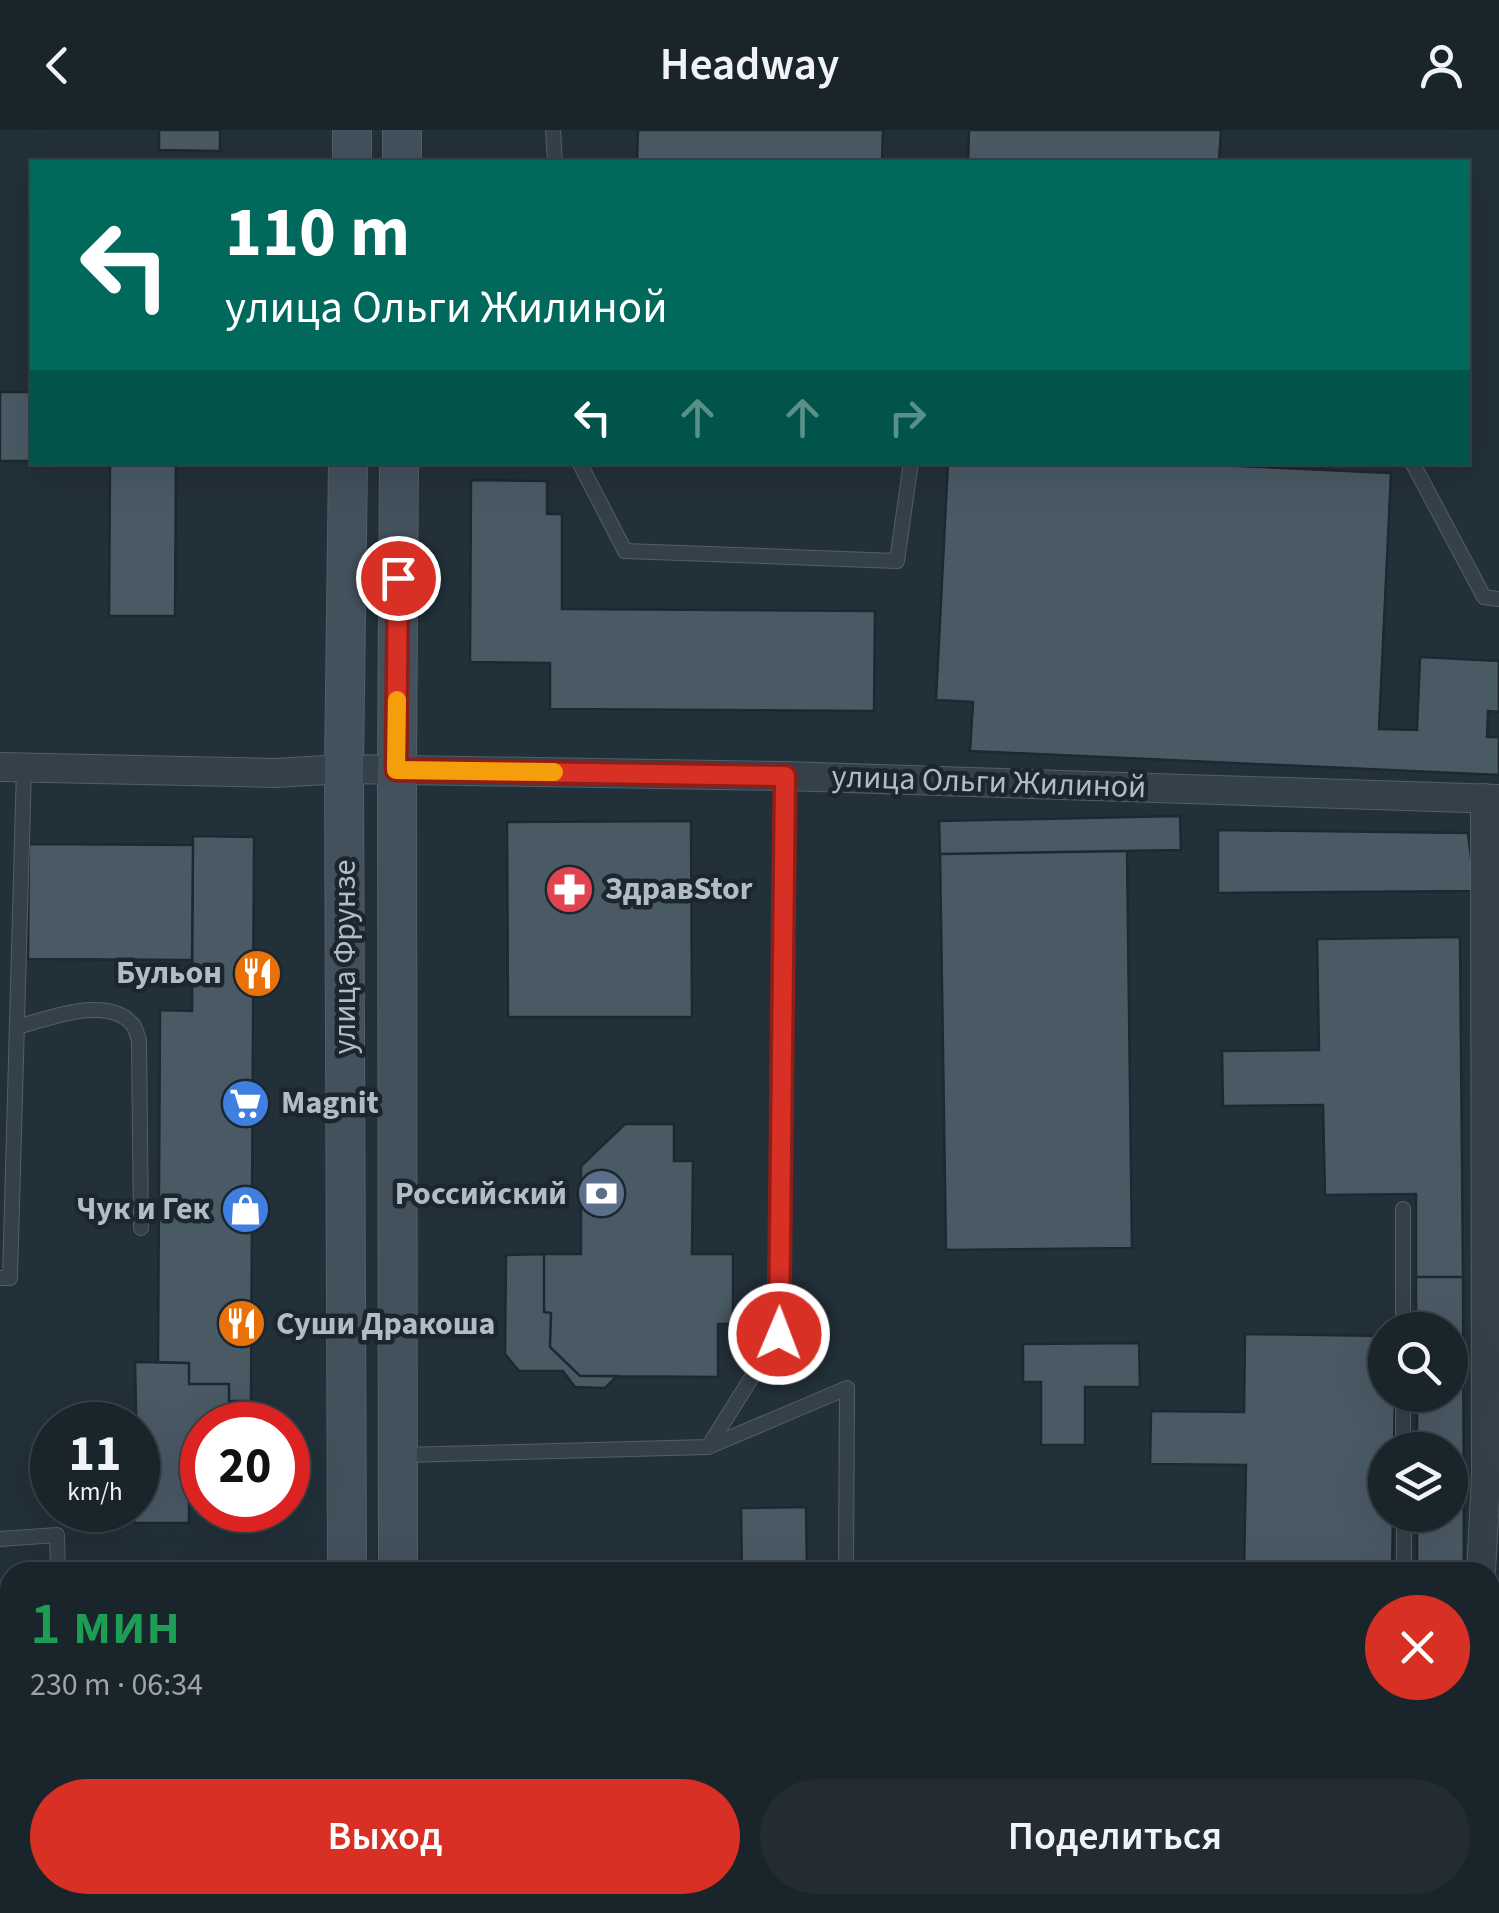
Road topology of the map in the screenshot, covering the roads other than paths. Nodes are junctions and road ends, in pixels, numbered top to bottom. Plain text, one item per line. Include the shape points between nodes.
1 (352, 130) edge
2 (402, 130) edge
3 (553, 130) edge
4 (352, 160) edge
5 (402, 160) edge
6 (554, 160) edge
7 (348, 465) edge
8 (399, 465) edge
9 (581, 465) edge
10 (911, 465) edge
11 (1414, 465) edge
12 (1499, 599) edge
13 (12, 767) edge
14 (344, 769) junction
15 (396, 770) junction
16 (785, 776) junction
17 (1492, 799) edge
18 (16, 1027) junction
19 (8, 1061) edge
20 (1403, 1209) dead end
21 (141, 1228) dead end
22 (0, 1278) edge
23 (1403, 1312) edge
24 (708, 1447) junction
25 (398, 1456) junction
26 (1404, 1532) edge
27 (0, 1539) edge
28 (58, 1562) edge
29 (347, 1562) edge
30 (398, 1562) edge
31 (846, 1562) edge
32 (1404, 1562) edge
33 (1482, 1562) edge

1 - 4 main road
2 - 5 main road
3 - 6 lane
7 - 14 main road, улица Фрунзе
8 - 15 main road, улица Фрунзе
9 - 10 lane via 625,551 897,561
11 - 12 lane via 1484,597
13 - 14 street, улица Ольги Жилиной
13 - 18 lane
14 - 15 street, улица Ольги Жилиной
14 - 29 main road, улица Фрунзе
15 - 16 street, улица Ольги Жилиной
15 - 25 main road, улица Фрунзе
16 - 17 street, улица Ольги Жилиной
16 - 24 lane via 779,1334
17 - 33 street
18 - 19 lane
18 - 21 lane via 86,1010 114,1011 132,1024 139,1040
19 - 22 lane via 10,1278
20 - 23 lane
24 - 25 lane
24 - 31 lane via 847,1388
25 - 30 main road, улица Фрунзе
26 - 32 lane
27 - 28 lane via 57,1535

